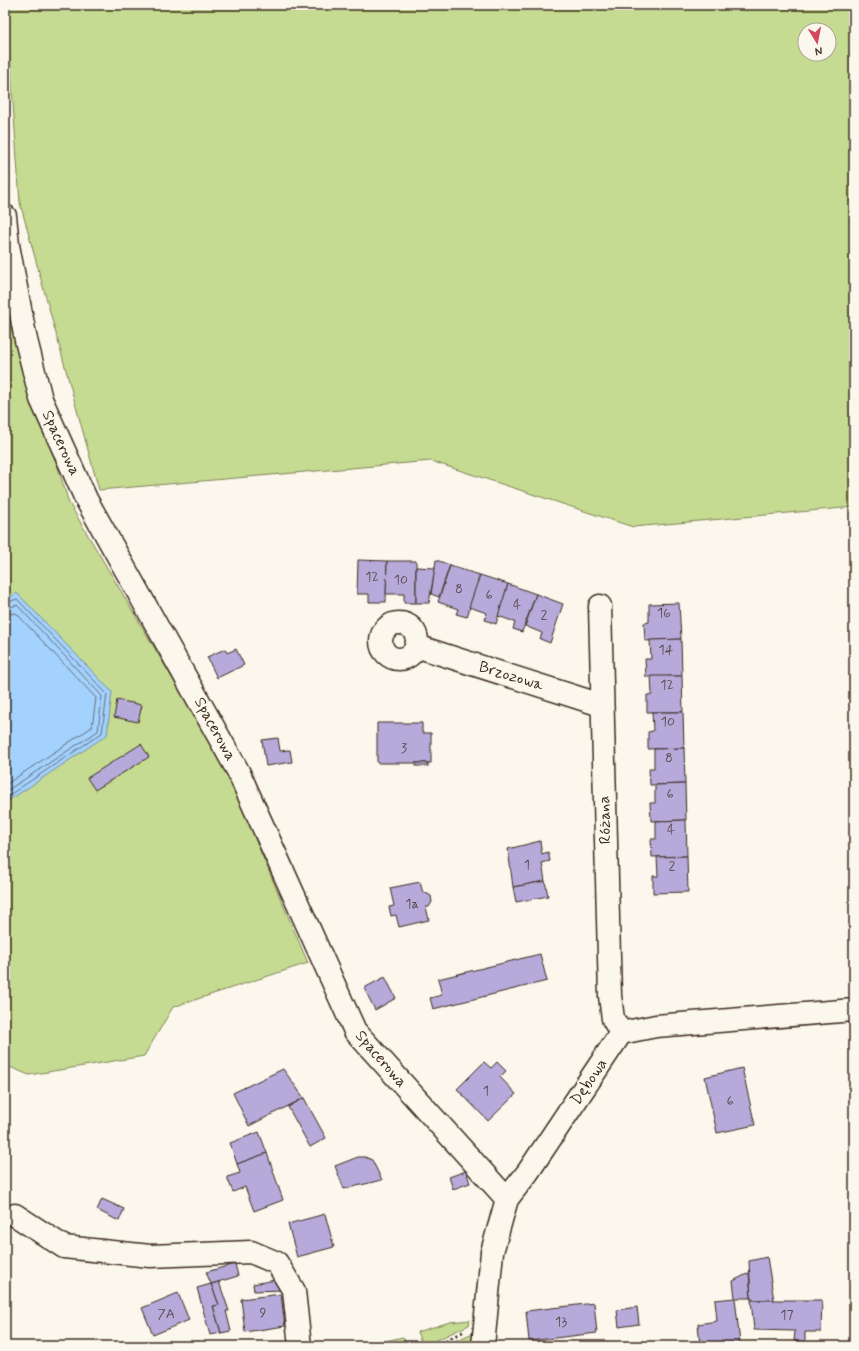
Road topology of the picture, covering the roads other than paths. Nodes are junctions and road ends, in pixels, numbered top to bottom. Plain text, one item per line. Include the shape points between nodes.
1 (5, 216) edge
2 (600, 606) dead end
3 (419, 647) dead end
4 (601, 705) junction
5 (854, 1010) edge
6 (621, 1033) junction
7 (507, 1199) junction
8 (15, 1215) dead end
9 (300, 1346) edge
10 (483, 1346) edge

1 - 7 street, Spacerowa via 26,340 41,399 86,499 238,771 355,1031
2 - 4 street, Różana
3 - 4 street, Brzozowa
4 - 6 street, Różana via 610,996 613,1019
5 - 6 street via 656,1026
6 - 7 street, Dębowa via 528,1172
7 - 10 street, Dębowa via 492,1252
8 - 9 street via 64,1248 150,1256 251,1252 277,1263 294,1291

